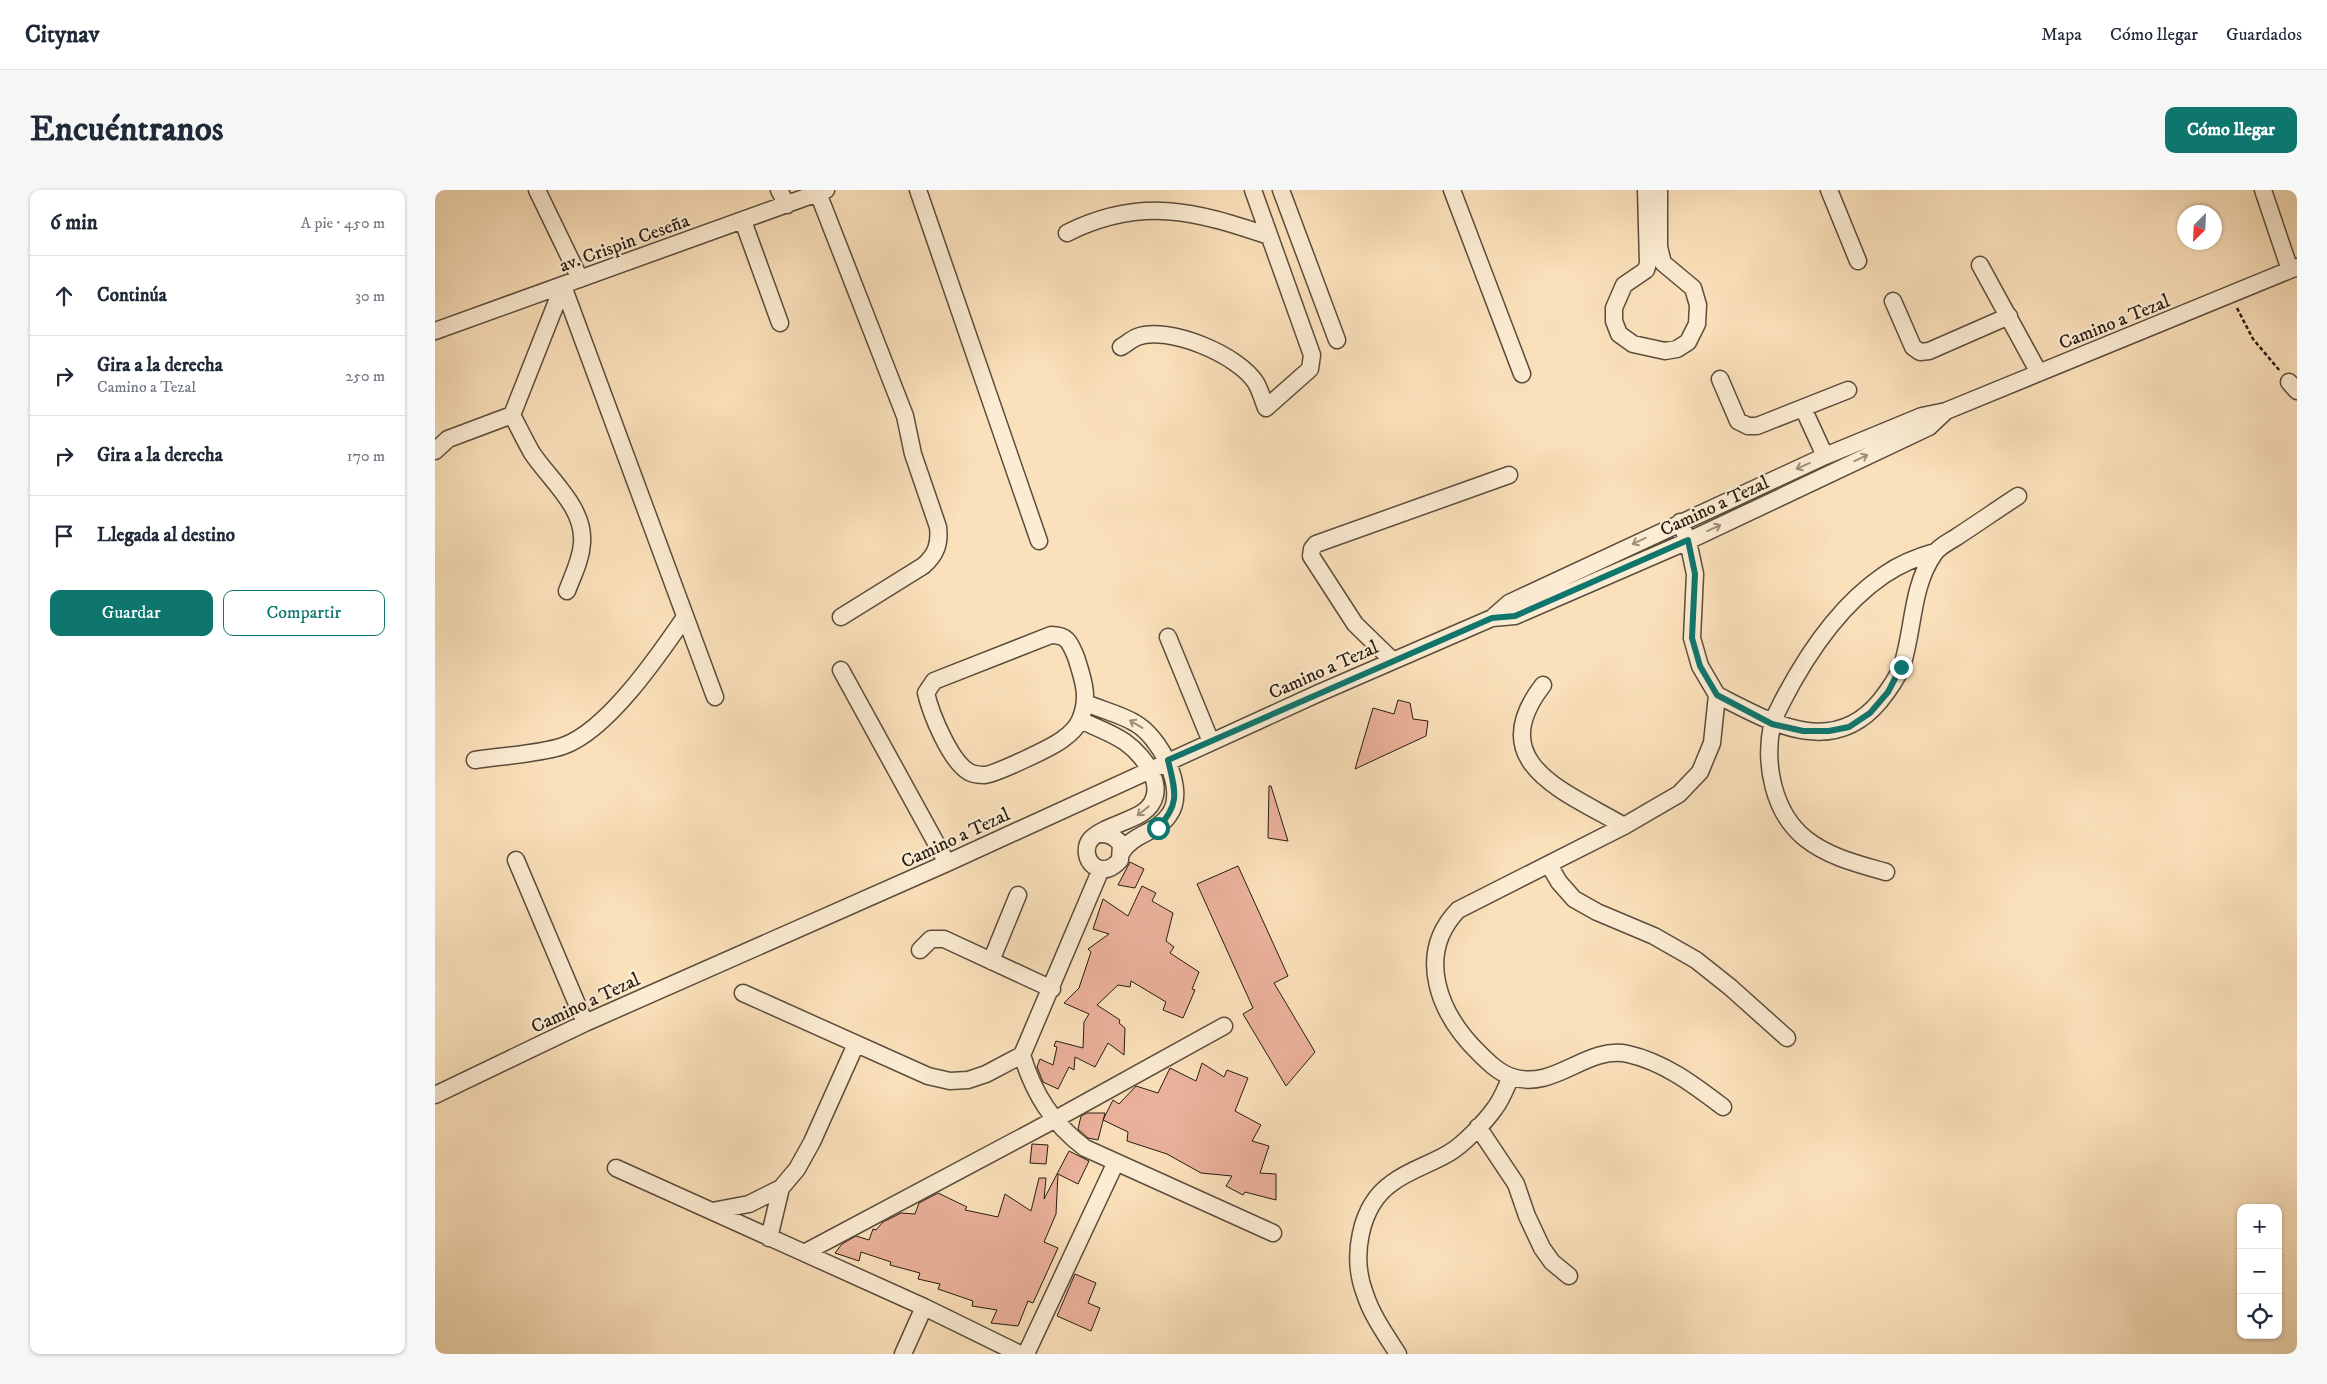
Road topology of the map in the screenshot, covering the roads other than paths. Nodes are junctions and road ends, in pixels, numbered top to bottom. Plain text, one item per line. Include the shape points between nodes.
1 (537, 190) edge
2 (918, 190) edge
3 (1253, 190) edge
4 (1281, 190) edge
5 (1452, 190) edge
6 (1646, 190) edge
7 (1659, 190) edge
8 (1829, 190) edge
9 (2263, 190) edge
10 (822, 191) edge
11 (783, 197) edge
12 (743, 221) junction
13 (1067, 233) dead end
14 (1269, 236) junction
15 (1858, 261) dead end
16 (1981, 265) dead end
17 (2293, 268) edge
18 (580, 279) junction
19 (563, 286) junction
20 (1893, 301) dead end
21 (2009, 316) junction
22 (780, 323) dead end
23 (435, 331) edge
24 (1337, 340) dead end
25 (1121, 347) dead end
26 (2039, 373) junction
27 (1522, 374) dead end
28 (1720, 379) dead end
29 (1848, 390) dead end
30 (1803, 408) junction
31 (1945, 411) junction
32 (512, 416) junction
33 (435, 450) edge
34 (1825, 456) junction
35 (1509, 475) dead end
36 (2018, 496) dead end
37 (1679, 522) junction
38 (1688, 540) junction
39 (1039, 541) dead end
40 (1935, 552) junction
41 (567, 591) dead end
42 (685, 617) junction
43 (841, 617) dead end
44 (1492, 618) junction
45 (1168, 637) dead end
46 (1392, 660) junction
47 (841, 670) dead end
48 (1543, 686) dead end
49 (1717, 695) junction
50 (715, 697) dead end
51 (1085, 703) junction
52 (1080, 720) junction
53 (1772, 724) junction
54 (1211, 742) junction
55 (475, 760) dead end
56 (1168, 760) junction
57 (1150, 769) junction
58 (1624, 826) junction
59 (1099, 834) junction
60 (1122, 852) junction
61 (516, 860) dead end
62 (947, 863) junction
63 (1549, 864) junction
64 (1101, 869) junction
65 (1886, 872) dead end
66 (1018, 895) dead end
67 (920, 950) dead end
68 (991, 961) junction
69 (1052, 989) junction
70 (743, 993) dead end
71 (585, 1023) junction
72 (1224, 1026) dead end
73 (1787, 1038) dead end
74 (856, 1044) junction
75 (1022, 1055) junction
76 (1511, 1077) junction
77 (435, 1095) edge
78 (1723, 1107) dead end
79 (1054, 1120) junction
80 (1478, 1127) junction
81 (1116, 1162) junction
82 (616, 1168) dead end
83 (781, 1188) junction
84 (712, 1211) junction
85 (1273, 1233) dead end
86 (769, 1238) junction
87 (804, 1253) junction
88 (1569, 1276) dead end
89 (924, 1307) junction
90 (903, 1354) edge
91 (1020, 1354) edge
92 (1026, 1354) edge
93 (1398, 1354) edge

1 - 18 street
2 - 39 street
3 - 14 street
4 - 24 street
5 - 27 street
6 - 7 street via 1649,263 1646,270 1625,284 1614,308 1614,321 1619,334 1633,344 1665,352 1688,342 1697,324 1699,304 1693,288 1663,263 1659,248
8 - 15 street
9 - 17 street
10 - 11 street, av. Crispin Ceseña
10 - 43 street via 905,416 939,538 932,559
11 - 12 street, av. Crispin Ceseña
12 - 18 street, av. Crispin Ceseña
12 - 22 street
13 - 14 street via 1089,222 1123,214 1166,210 1212,217
14 - 25 street via 1312,355 1310,369 1266,408 1255,382 1226,355 1196,342 1161,335 1139,336
16 - 21 street
17 - 26 street, Camino a Tezal
18 - 19 street, av. Crispin Ceseña
19 - 23 street, av. Crispin Ceseña
19 - 32 street
19 - 42 street
20 - 21 street via 1913,347 1920,352
21 - 26 street
26 - 31 street, Camino a Tezal
28 - 30 street via 1738,421 1748,426 1757,426
29 - 30 street
30 - 34 street
31 - 34 street, Camino a Tezal via 1922,416
38 -> 31 street, Camino a Tezal via 1929,427
32 - 33 street via 447,439
32 - 41 street via 532,452 572,506 581,524 579,562
34 -> 37 street, Camino a Tezal
35 - 46 street via 1316,544 1311,549 1311,556 1355,624
36 - 40 street
37 - 38 street
37 -> 44 street, Camino a Tezal via 1509,602
38 - 44 street, Camino a Tezal via 1515,616
38 - 49 street via 1695,574 1692,638 1700,666
40 - 53 street via 1909,560 1883,576 1855,601 1805,663
40 - 53 street via 1917,588 1901,667 1888,692 1870,713 1849,727 1829,731 1803,731
42 - 50 street
42 - 55 street via 645,675 591,730 563,746
44 - 46 street, Camino a Tezal
45 - 54 street
46 - 54 street, Camino a Tezal
47 - 62 street
48 - 58 street via 1525,712 1521,733 1526,756 1538,773 1560,790
49 - 53 street
49 - 58 street via 1712,743 1700,772 1679,794
51 - 52 street
51 - 52 street via 1083,678 1069,640 1061,635 1051,635 934,681 926,693 929,708 958,764 971,773 985,776 1063,740
56 -> 51 street via 1136,723
52 - 57 street via 1124,741
53 - 65 street via 1768,763 1776,796 1787,817 1805,838 1830,854
54 - 56 street, Camino a Tezal
56 - 57 street, Camino a Tezal
56 - 60 street via 1176,795 1171,814 1158,828 1129,842
57 -> 59 street via 1157,791 1152,802 1144,812
57 - 62 street, Camino a Tezal
58 - 63 street
59 - 60 street via 1115,838 1121,844
59 - 64 street via 1091,839 1087,857 1092,865
60 - 64 street via 1115,866
61 - 71 street
62 - 71 street, Camino a Tezal
63 - 73 street via 1574,899 1654,936 1696,960
63 - 76 street via 1458,910 1446,922 1437,940 1435,977 1447,1013 1468,1042 1491,1064
64 - 69 street
66 - 68 street
67 - 68 street via 931,939 938,938
68 - 69 street
69 - 75 street
70 - 74 street
71 - 77 street, Camino a Tezal
72 - 79 street
74 - 75 street via 928,1076 950,1080 967,1080 986,1074
74 - 83 street via 812,1142
75 - 79 street via 1029,1078
76 - 78 street via 1534,1080 1555,1076 1597,1055 1626,1054 1648,1060 1684,1078
76 - 80 street via 1496,1107
79 - 81 street via 1085,1148
79 - 87 street
80 - 88 street via 1516,1184 1542,1248
80 - 93 street via 1450,1153 1391,1183 1375,1199 1361,1229 1359,1266 1364,1294
81 - 85 street
81 - 92 street
82 - 84 street
83 - 84 street via 749,1204
83 - 86 street
84 - 86 street
86 - 87 street
87 - 89 street
89 - 90 street
89 - 91 street

